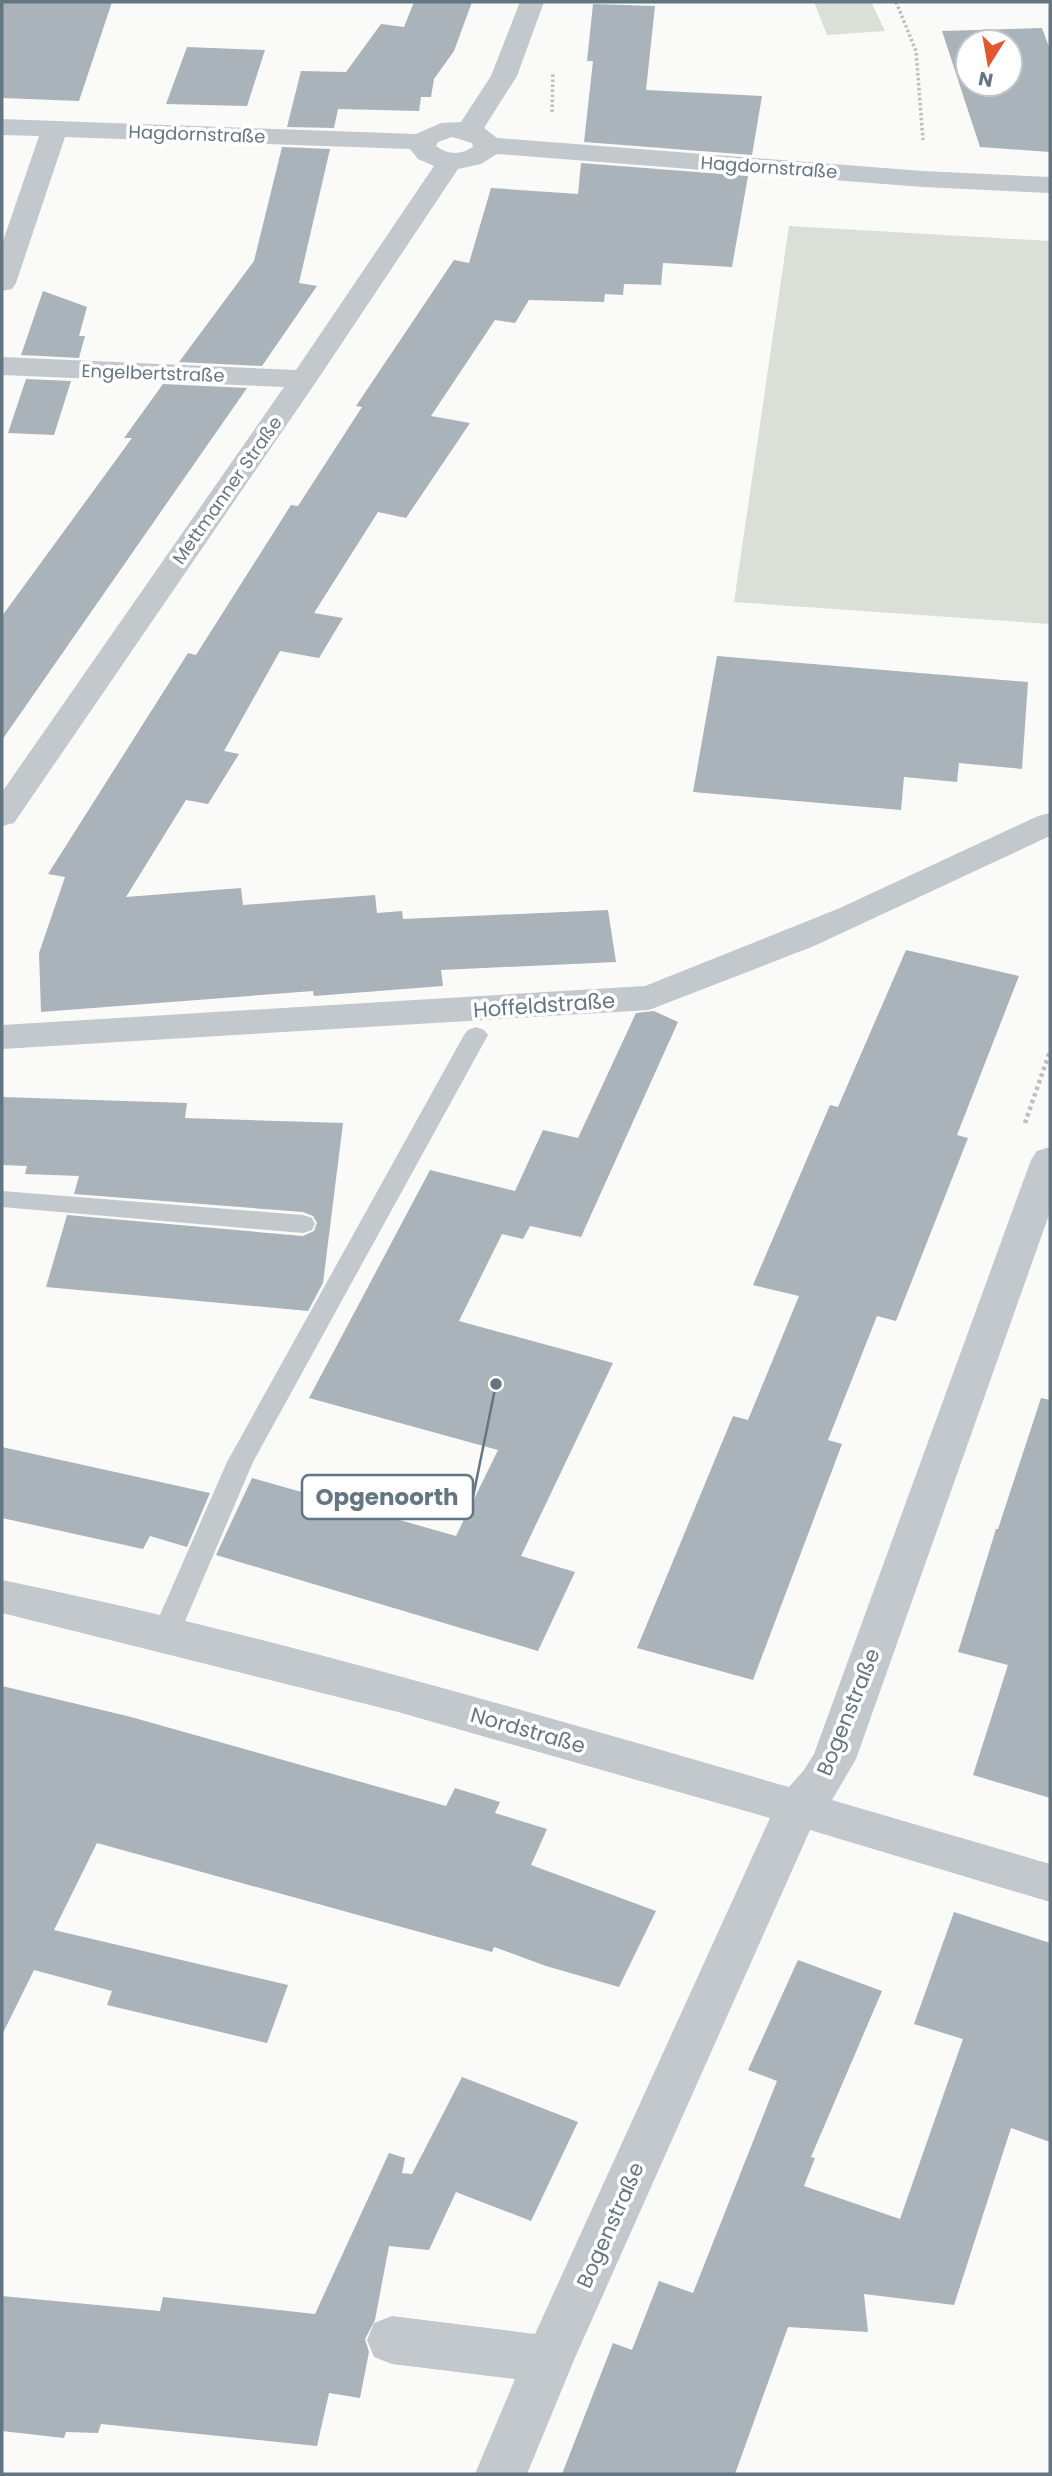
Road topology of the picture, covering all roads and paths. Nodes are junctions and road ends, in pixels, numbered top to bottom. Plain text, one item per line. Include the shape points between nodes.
1 (532, 2) edge
2 (896, 2) edge
3 (2, 127) edge
4 (55, 129) junction
5 (478, 138) junction
6 (423, 142) junction
7 (924, 146) dead end
8 (450, 161) junction
9 (1050, 185) edge
10 (2, 284) edge
11 (2, 366) edge
12 (304, 379) junction
13 (2, 816) edge
14 (1050, 824) edge
15 (476, 1035) dead end
16 (2, 1037) edge
17 (1050, 1160) edge
18 (2, 1199) edge
19 (303, 1224) dead end
20 (2, 1596) edge
21 (166, 1633) junction
22 (797, 1808) junction
23 (1050, 1883) edge
24 (392, 2340) dead end
25 (549, 2359) junction
26 (501, 2474) edge

1 - 5 street
2 - 7 path via 916,51
3 - 4 street, Hagdornstraße
4 - 6 street, Hagdornstraße
4 - 10 street
5 - 6 street, Hagdornstraße via 441,131
5 - 8 street via 482,154
5 - 9 street, Hagdornstraße via 923,179
6 - 8 street via 431,156
8 - 12 street, Mettmanner Straße
11 - 12 street, Engelbertstraße
12 - 13 street, Mettmanner Straße
14 - 16 street, Hoffeldstraße via 873,908 649,998
15 - 21 lane via 240,1462
17 - 22 street, Bogenstraße via 834,1759
18 - 19 lane
20 - 21 street, Nordstraße
21 - 22 street, Nordstraße
22 - 23 street, Nordstraße
22 - 25 street, Bogenstraße
24 - 25 street
25 - 26 street, Bogenstraße

